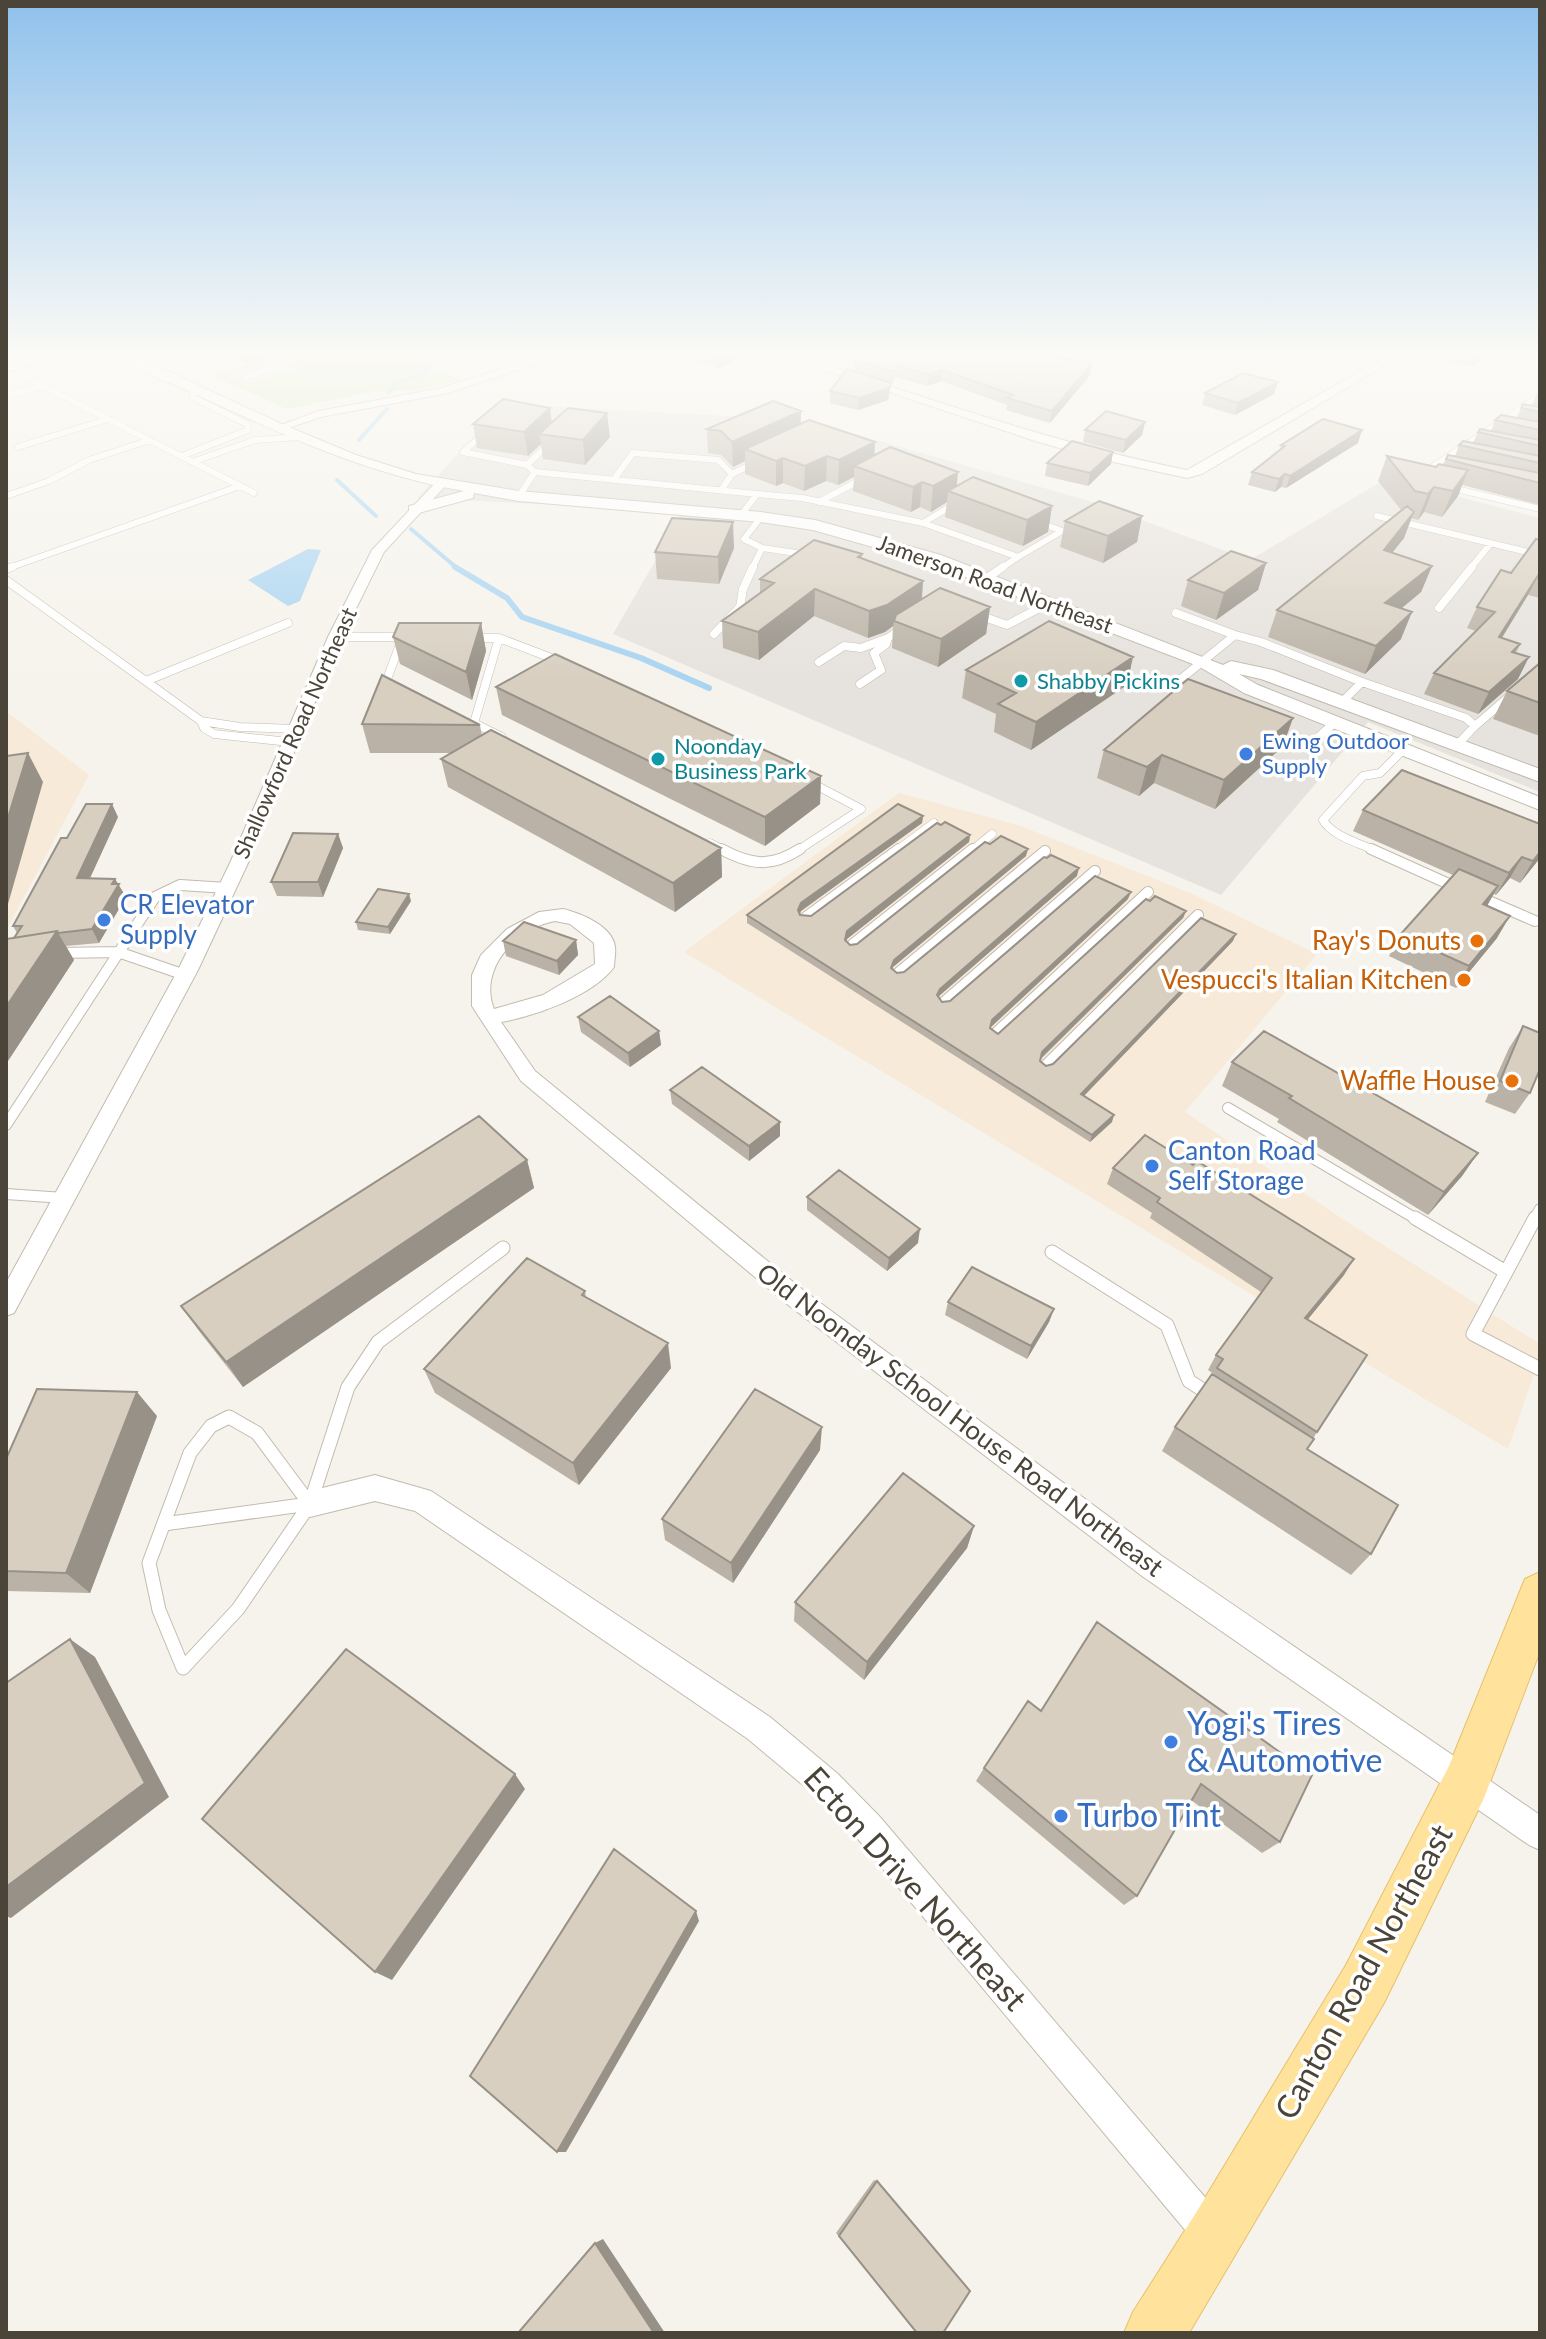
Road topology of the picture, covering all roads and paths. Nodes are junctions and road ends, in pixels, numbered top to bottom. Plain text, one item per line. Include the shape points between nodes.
1 (85, 462) edge
2 (192, 462) edge
3 (364, 462) edge
4 (513, 462) edge
5 (530, 462) edge
6 (626, 462) edge
7 (720, 462) edge
8 (756, 462) edge
9 (1129, 462) edge
10 (1213, 462) edge
11 (1440, 462) edge
12 (527, 465) junction
13 (1433, 467) junction
14 (1448, 470) edge
15 (535, 472) junction
16 (875, 472) edge
17 (732, 474) junction
18 (614, 479) junction
19 (1428, 482) edge
20 (441, 484) junction
21 (240, 486) junction
22 (1442, 486) edge
23 (722, 489) junction
24 (254, 493) dead end
25 (494, 493) junction
26 (757, 494) junction
27 (6, 496) edge
28 (519, 496) junction
29 (969, 496) edge
30 (819, 502) junction
31 (415, 509) junction
32 (1540, 509) edge
33 (742, 514) junction
34 (1022, 516) edge
35 (1377, 516) dead end
36 (761, 517) junction
37 (923, 523) junction
38 (1491, 543) junction
39 (762, 548) junction
40 (1540, 555) edge
41 (814, 556) edge
42 (1018, 557) junction
43 (6, 569) edge
44 (987, 578) junction
45 (6, 580) edge
46 (1051, 602) junction
47 (1439, 608) dead end
48 (969, 611) edge
49 (1176, 613) dead end
50 (288, 623) dead end
51 (910, 623) edge
52 (714, 634) dead end
53 (1235, 635) junction
54 (335, 637) junction
55 (403, 637) junction
56 (416, 637) edge
57 (458, 638) edge
58 (499, 638) junction
59 (888, 638) junction
60 (819, 662) dead end
61 (1208, 663) junction
62 (575, 668) edge
63 (146, 681) junction
64 (1362, 682) junction
65 (860, 684) dead end
66 (1522, 686) edge
67 (1171, 687) dead end
68 (1342, 702) junction
69 (378, 704) edge
70 (201, 721) junction
71 (1334, 723) junction
72 (1475, 726) junction
73 (293, 735) junction
74 (1313, 742) dead end
75 (517, 745) edge
76 (1457, 745) junction
77 (1403, 750) junction
78 (793, 773) edge
79 (1540, 776) edge
80 (1540, 804) edge
81 (934, 823) edge
82 (992, 834) dead end
83 (701, 839) edge
84 (1045, 851) dead end
85 (1095, 871) dead end
86 (227, 888) junction
87 (1148, 892) dead end
88 (1198, 915) dead end
89 (806, 917) edge
90 (1535, 921) dead end
91 (852, 945) edge
92 (118, 952) junction
93 (44, 954) edge
94 (898, 973) edge
95 (185, 975) junction
96 (944, 1002) edge
97 (489, 1017) junction
98 (996, 1033) edge
99 (1046, 1065) edge
100 (1228, 1108) dead end
101 (6, 1125) edge
102 (6, 1194) edge
103 (65, 1198) junction
104 (1540, 1209) edge
105 (503, 1248) dead end
106 (1052, 1252) dead end
107 (1506, 1272) junction
108 (6, 1306) edge
109 (1540, 1369) edge
110 (1229, 1407) edge
111 (310, 1504) junction
112 (164, 1524) junction
113 (1540, 1594) edge
114 (1467, 1781) junction
115 (1540, 1834) edge
116 (1215, 2237) junction
117 (1154, 2333) edge

1 - 27 lane
2 - 21 lane
3 - 20 street
4 - 12 lane
5 - 12 lane
6 - 18 lane
7 - 17 lane
8 - 17 lane
9 - 10 street via 1187,474
11 - 13 lane
12 - 15 lane
13 - 14 lane
13 - 19 lane via 1414,479
15 - 18 lane
15 - 28 lane
16 - 30 lane
17 - 23 lane
18 - 23 lane
20 - 25 street, Jamerson Road Northeast
20 - 31 street, Shallowford Road Northeast
21 - 24 lane
21 - 43 lane
22 - 32 lane
23 - 26 lane
25 - 28 street, Jamerson Road Northeast
25 - 31 street
26 - 30 lane
26 - 33 lane
28 - 33 street, Jamerson Road Northeast
29 - 37 lane
30 - 37 lane
31 - 54 street, Shallowford Road Northeast via 378,550
33 - 36 street, Jamerson Road Northeast
34 - 42 lane via 1062,531
35 - 38 lane
36 - 39 lane via 744,539
36 - 44 street, Jamerson Road Northeast via 876,540
37 - 42 lane
38 - 40 lane
38 - 47 lane
39 - 41 lane
39 - 52 lane via 740,607
42 - 44 lane
44 - 46 street, Jamerson Road Northeast
45 - 63 lane
46 - 48 lane via 1007,625
46 - 61 street, Jamerson Road Northeast
49 - 53 lane
50 - 63 lane
51 - 59 lane
53 - 61 lane
53 - 64 lane
54 - 55 lane
54 - 73 street, Shallowford Road Northeast
55 - 56 lane
55 - 69 lane
57 - 58 lane
58 - 62 lane
58 - 75 lane via 474,723
59 - 60 lane via 861,648 844,646
59 - 65 lane via 874,653 881,670
61 - 67 lane
61 - 68 street, Jamerson Road Northeast via 1266,674
61 - 71 street, Jamerson Road Northeast via 1251,689
63 - 70 lane
64 - 68 lane
64 - 72 lane via 1466,718
66 - 72 lane
68 - 76 street, Jamerson Road Northeast
70 - 73 lane
70 - 73 lane via 214,734
71 - 74 lane
71 - 77 street, Jamerson Road Northeast
72 - 76 lane
73 - 86 street, Shallowford Road Northeast
76 - 79 street, Jamerson Road Northeast
77 - 80 street, Jamerson Road Northeast
77 - 90 lane via 1380,773 1363,776 1325,815 1327,827
78 - 83 lane via 861,809 780,862 744,861
81 - 89 lane
82 - 91 lane
84 - 94 lane
85 - 96 lane
86 - 92 lane via 180,885 155,897
86 - 95 street, Shallowford Road Northeast
87 - 98 lane
88 - 99 lane
92 - 93 lane
92 - 95 lane
92 - 101 lane
95 - 103 street, Shallowford Road Northeast
97 - 97 street, Old Noonday School House Road Northeast via 573,991 604,967 606,944 572,917 554,914 530,922 484,966 480,1000
97 - 114 street, Old Noonday School House Road Northeast via 528,1076 795,1297 1152,1566
100 - 107 lane
102 - 103 lane
103 - 108 street, Shallowford Road Northeast
104 - 107 lane
105 - 111 lane via 378,1342 348,1387
106 - 110 lane via 1167,1325 1189,1381
107 - 109 lane via 1473,1334
111 - 112 lane
111 - 112 lane via 257,1433 229,1417 211,1426 190,1453
111 - 112 lane via 238,1609 183,1668 159,1610 149,1563
111 - 116 street, Ecton Drive Northeast via 375,1488 422,1500 794,1756 869,1828
113 - 114 main road, Canton Road Northeast
114 - 115 street, Old Noonday School House Road Northeast
114 - 116 main road, Canton Road Northeast via 1365,1984
116 - 117 main road, Canton Road Northeast

